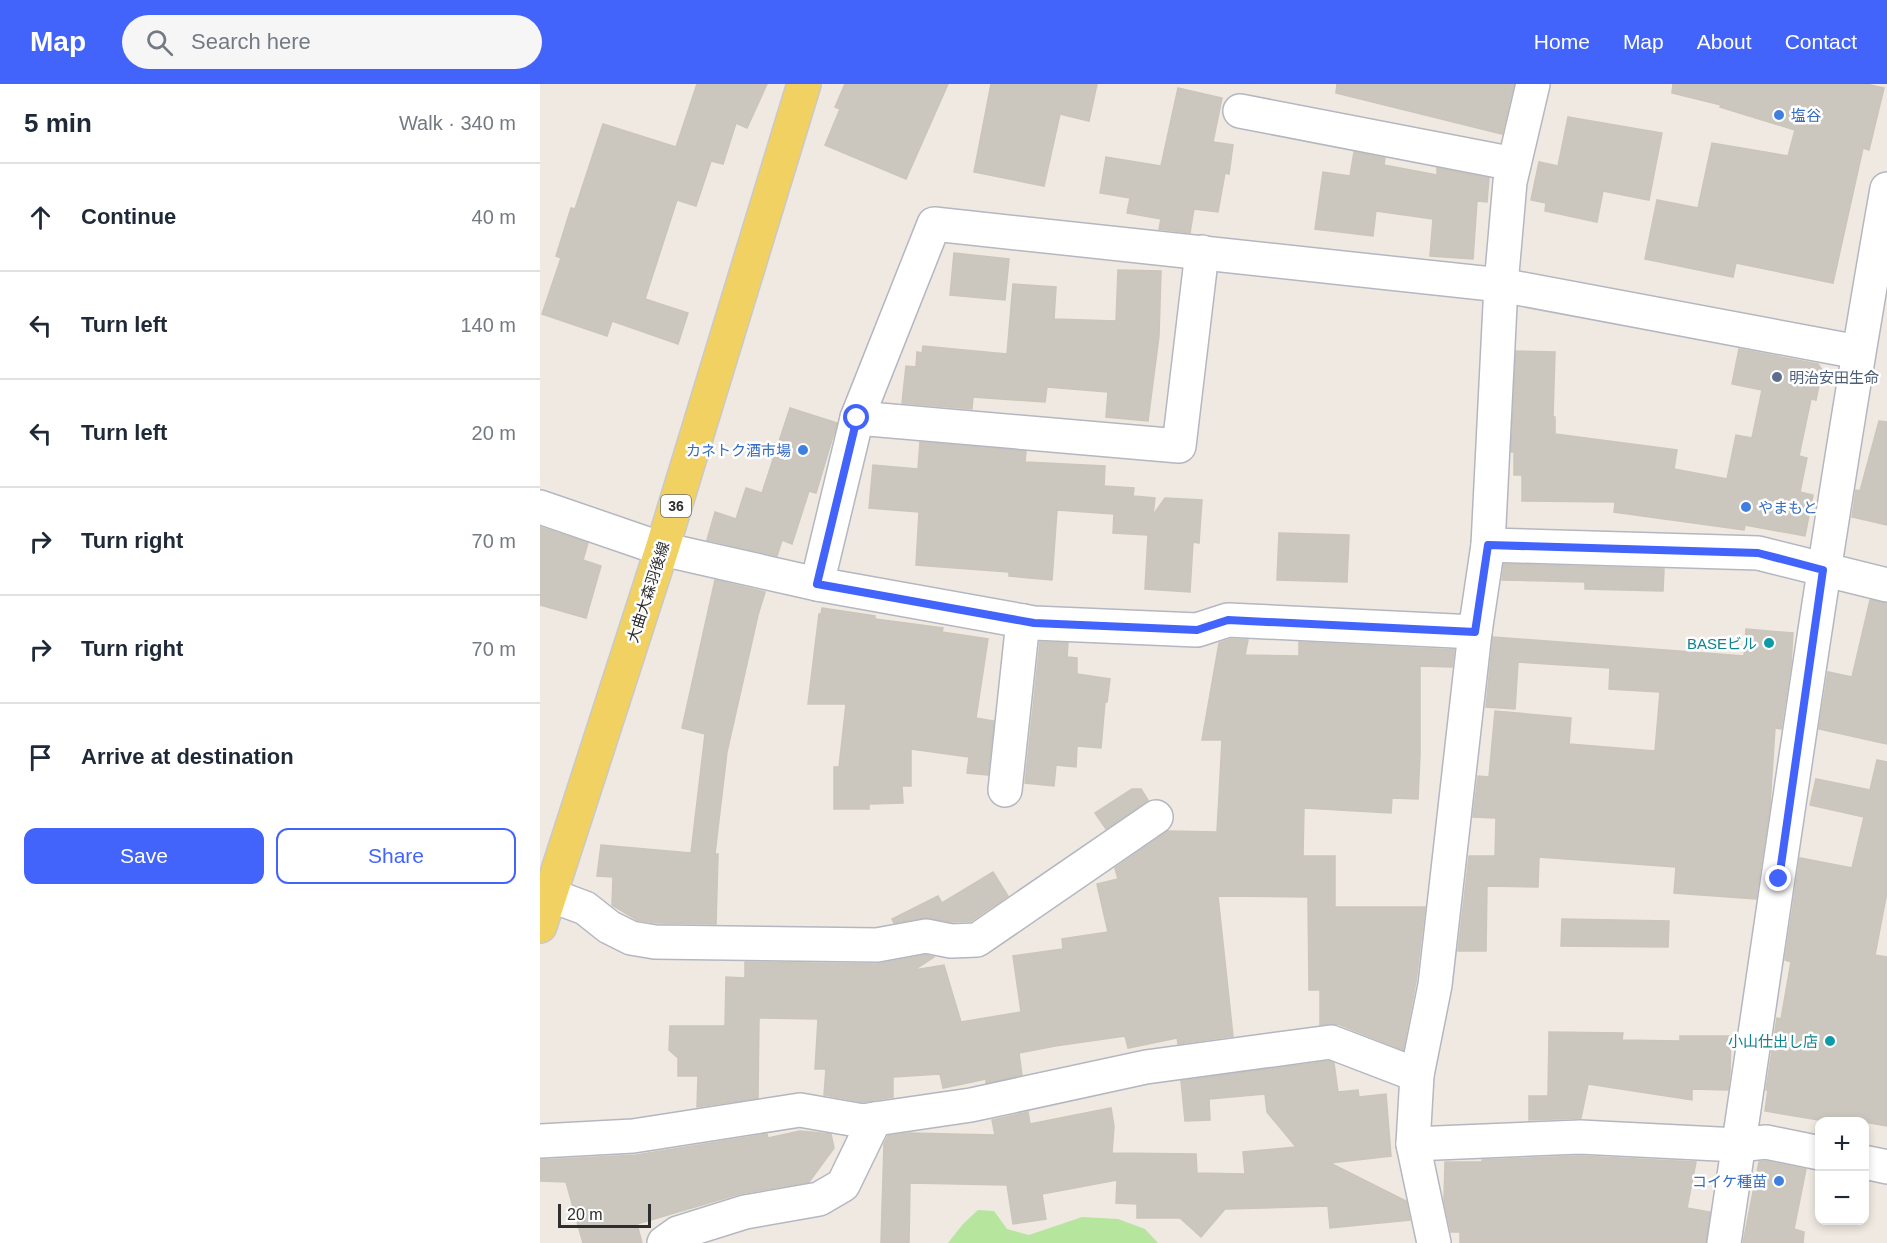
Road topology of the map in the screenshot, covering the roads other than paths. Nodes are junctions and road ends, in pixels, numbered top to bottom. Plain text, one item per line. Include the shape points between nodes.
1 (804, 84) edge
2 (1533, 84) edge
3 (1240, 111) dead end
4 (1514, 164) junction
5 (1887, 189) edge
6 (1202, 252) junction
7 (1501, 285) junction
8 (1858, 352) junction
9 (857, 418) junction
10 (540, 507) edge
11 (1488, 545) junction
12 (662, 549) junction
13 (1823, 570) junction
14 (817, 584) junction
15 (1887, 585) edge
16 (1023, 621) junction
17 (1475, 632) junction
18 (1005, 790) dead end
19 (1156, 817) dead end
20 (550, 895) junction
21 (540, 926) edge
22 (1417, 1075) junction
23 (875, 1119) junction
24 (540, 1141) edge
25 (1413, 1144) junction
26 (1738, 1145) junction
27 (1815, 1152) edge
28 (1869, 1163) edge
29 (1887, 1167) edge
30 (664, 1243) edge
31 (1434, 1243) edge
32 (1724, 1243) edge

1 - 12 main road, 大曲大森羽後線 / 36
2 - 4 street
3 - 4 street
4 - 7 street
5 - 8 street
6 - 7 street
6 - 9 street via 934,224
6 - 9 street via 1179,446
7 - 8 street
7 - 11 street
8 - 13 street
9 - 14 street
10 - 12 street
11 - 13 street via 1758,553
11 - 17 street
12 - 14 street
12 - 20 main road, 大曲大森羽後線 / 36
13 - 15 street
13 - 26 street
14 - 16 street
16 - 17 street via 1197,630 1228,620
16 - 18 street
17 - 22 street via 1435,985
19 - 20 street via 977,940 951,941 926,936 877,945 655,942 631,938 585,908
20 - 21 main road, 大曲大森羽後線 / 36
22 - 23 street via 1331,1042 1146,1067 971,1105
22 - 25 street
23 - 24 street via 800,1110 633,1136
23 - 30 street via 843,1185 819,1198 745,1212 678,1233
25 - 26 street via 1580,1137
25 - 31 street
26 - 27 street via 1766,1142
26 - 32 street
28 - 29 street

